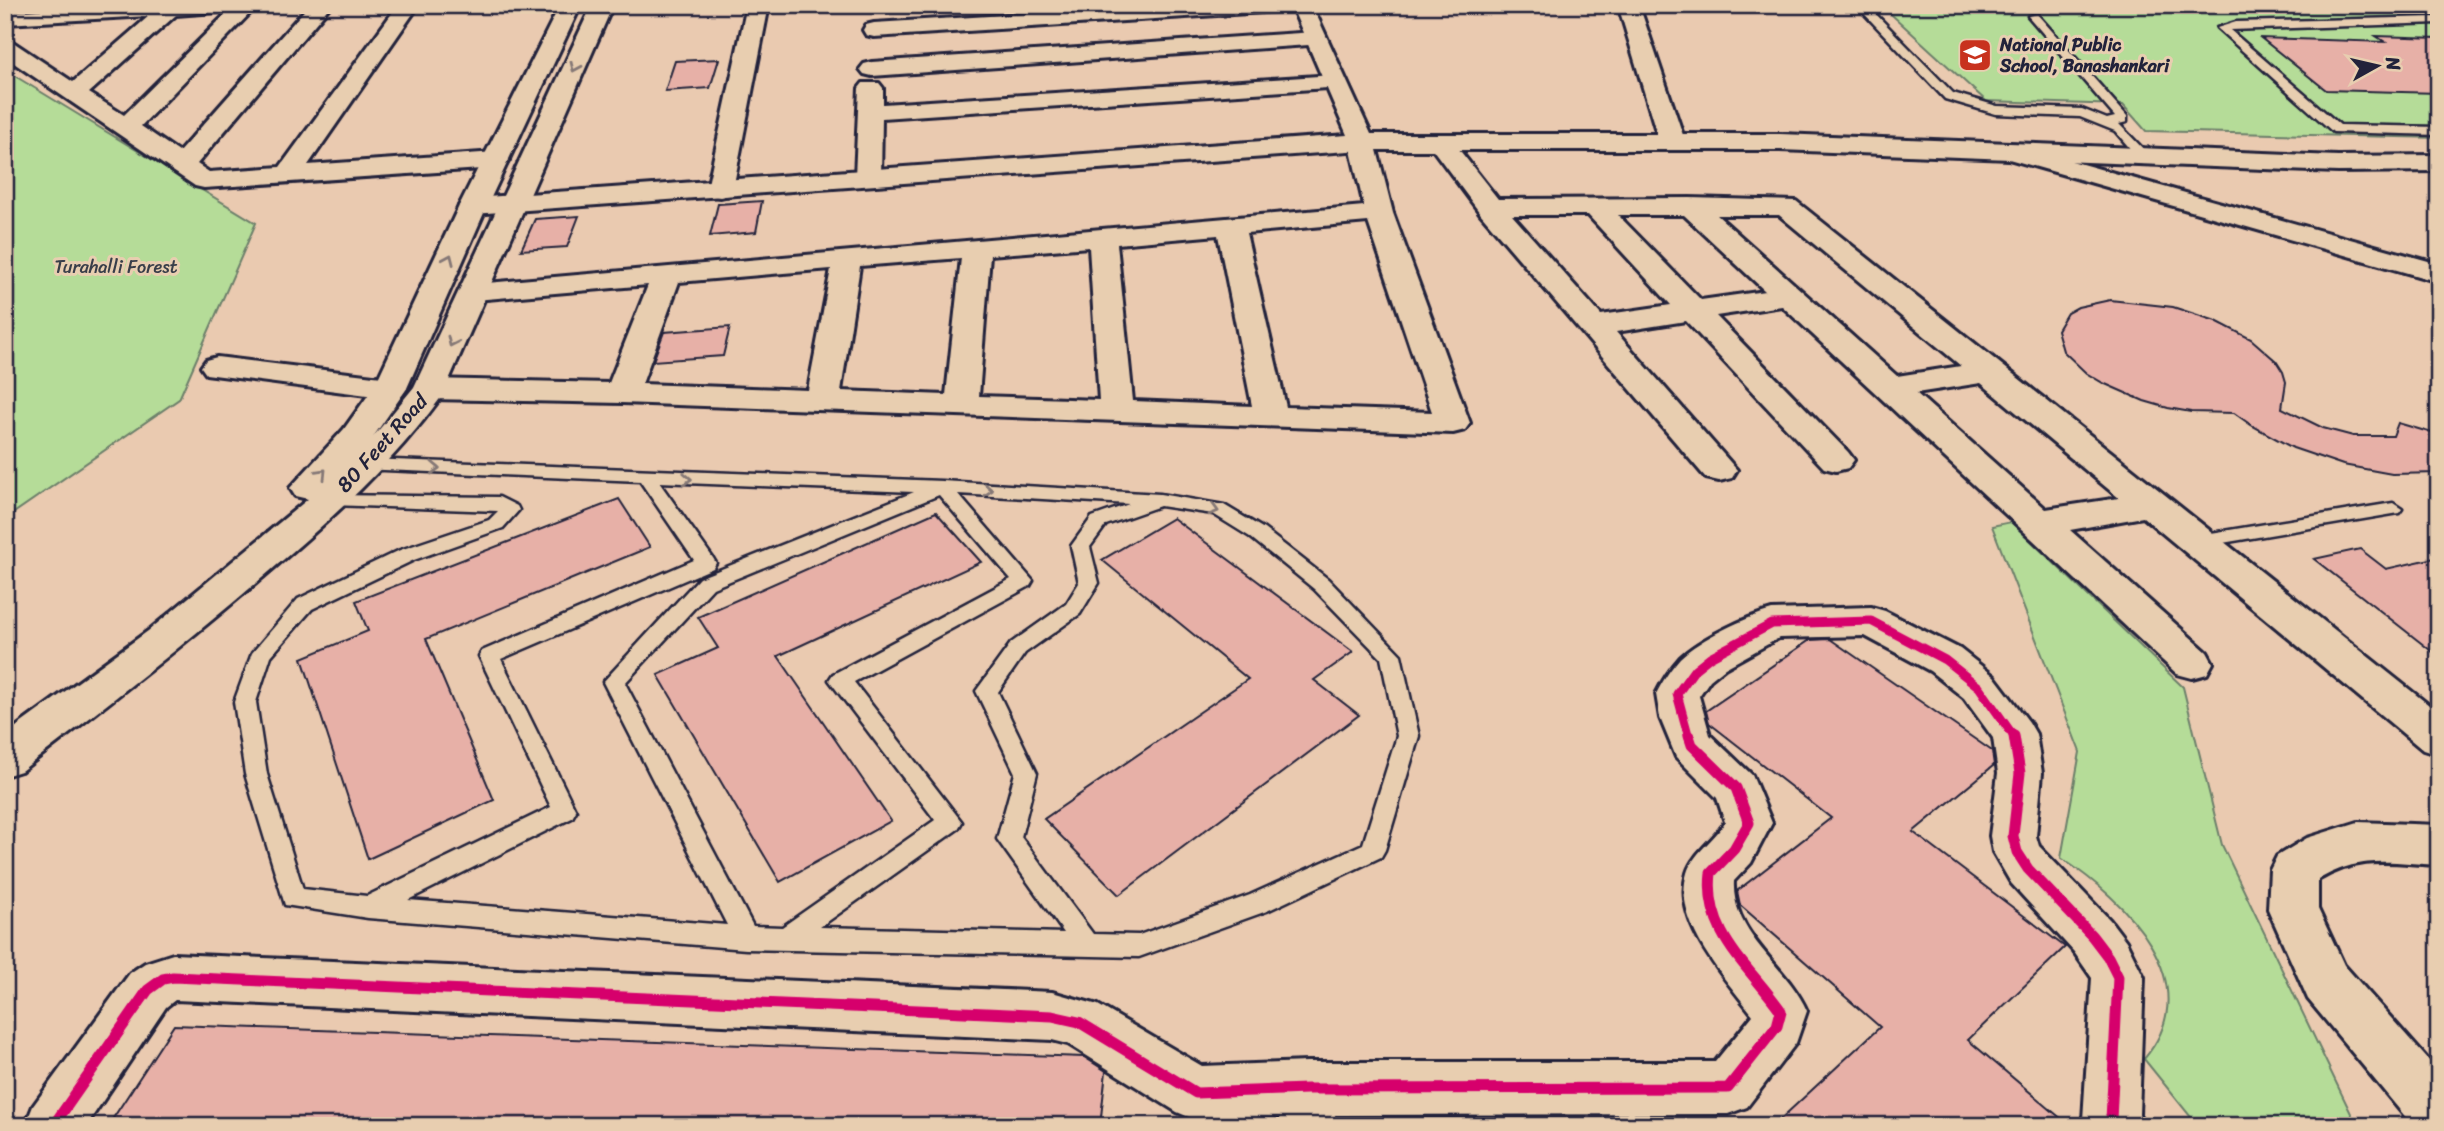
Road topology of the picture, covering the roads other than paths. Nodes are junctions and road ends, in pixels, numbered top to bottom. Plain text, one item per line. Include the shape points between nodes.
1 (232, 5) edge
2 (248, 5) edge
3 (321, 5) edge
4 (410, 5) edge
5 (571, 5) edge
6 (603, 5) edge
7 (758, 5) edge
8 (876, 5) edge
9 (1279, 5) edge
10 (1301, 5) edge
11 (1628, 5) edge
12 (1861, 5) edge
13 (170, 9) junction
14 (2033, 16) dead end
15 (5, 18) edge
16 (2439, 20) edge
17 (874, 30) junction
18 (1315, 39) junction
19 (5, 47) edge
20 (872, 69) junction
21 (1334, 82) junction
22 (75, 93) junction
23 (869, 112) junction
24 (2109, 122) junction
25 (126, 127) junction
26 (2439, 131) edge
27 (1672, 141) junction
28 (1362, 142) junction
29 (1425, 143) junction
30 (2011, 152) junction
31 (2146, 157) junction
32 (496, 160) junction
33 (2439, 163) edge
34 (182, 165) junction
35 (287, 176) junction
36 (868, 177) junction
37 (720, 189) junction
38 (515, 203) junction
39 (473, 206) junction
40 (1594, 206) junction
41 (1690, 206) junction
42 (1490, 207) junction
43 (1379, 212) junction
44 (1230, 226) junction
45 (1102, 237) junction
46 (976, 248) junction
47 (847, 259) junction
48 (2439, 273) edge
49 (667, 275) junction
50 (475, 291) junction
51 (1789, 296) junction
52 (1694, 311) junction
53 (1594, 326) junction
54 (217, 367) dead end
55 (1989, 372) junction
56 (1888, 387) junction
57 (390, 388) junction
58 (430, 389) junction
59 (622, 393) junction
60 (823, 400) junction
61 (962, 405) junction
62 (1117, 411) junction
63 (1271, 416) junction
64 (1836, 460) dead end
65 (367, 465) junction
66 (1719, 470) dead end
67 (646, 477) junction
68 (943, 487) junction
69 (332, 499) junction
70 (1160, 500) junction
71 (2153, 504) junction
72 (2393, 509) dead end
73 (2038, 523) junction
74 (2199, 541) junction
75 (2192, 663) dead end
76 (5, 735) edge
77 (2439, 737) edge
78 (5, 759) edge
79 (2439, 845) edge
80 (368, 907) junction
81 (788, 937) junction
82 (746, 938) junction
83 (1086, 944) junction
84 (1320, 1101) edge
85 (2439, 1114) edge
86 (53, 1126) edge
87 (2116, 1126) edge

1 - 13 street
2 - 25 street
3 - 34 street
4 - 35 street
5 - 32 street, 80 Feet Road
6 -> 38 street, 80 Feet Road
7 - 37 street
8 - 17 street
9 - 17 street
10 - 18 street
11 - 27 street
12 - 24 lane via 1949,96 1996,110 2082,113
13 - 15 street
13 - 22 street
14 - 24 lane via 2123,119
16 - 26 lane via 2222,28 2337,129
17 - 20 street
18 - 20 street
18 - 21 street
19 - 22 street
20 - 23 street
21 - 23 street
21 - 28 street
22 - 25 street
23 - 36 street
24 - 31 lane
25 - 34 street
27 - 29 street
27 - 30 street
28 - 29 street
28 - 36 street
28 - 43 street
29 - 42 street
30 - 31 street
30 - 48 street
31 - 33 street
32 - 35 street
32 - 39 street, 80 Feet Road
34 - 35 street via 204,180
36 - 37 street
37 - 38 street
38 - 39 street
38 - 50 street, 80 Feet Road
57 -> 39 street, 80 Feet Road
40 - 41 street
40 - 42 street
40 - 52 street
41 - 51 street
41 - 55 street via 1786,207
42 - 53 street
43 - 44 street
43 - 63 street via 1453,423
44 - 45 street
44 - 63 street
45 - 46 street
45 - 62 street
46 - 47 street
46 - 61 street
47 - 49 street
47 - 60 street
49 - 50 street
49 - 59 street
50 -> 58 street, 80 Feet Road
51 - 52 street
51 - 56 street
52 - 53 street
52 - 64 street
53 - 66 street
54 - 57 street
55 - 56 street
55 - 71 street
56 - 73 street
76 -> 57 street, 80 Feet Road via 141,635 304,492 356,436
58 - 59 street
58 - 65 street, 80 Feet Road
59 - 60 street
60 - 61 street
61 - 62 street
62 - 63 street
65 -> 67 lane
65 - 69 street, 80 Feet Road
67 -> 68 lane
67 - 80 lane via 706,563 489,656 564,811
68 -> 70 lane
68 - 81 lane via 1023,580 840,680 950,822
68 - 82 lane via 706,583 614,682
69 - 78 street, 80 Feet Road via 162,641
69 - 80 lane via 499,503 510,510 496,524 407,555 306,604 262,653 245,702 256,774 294,898
70 - 83 lane via 1099,521 1080,546 1088,583 1073,609 1018,648 987,691 1026,773 1009,839
70 -> 83 lane via 1218,509 1257,533 1321,584 1391,656 1408,736 1373,850 1258,904 1139,946
71 - 73 street
71 - 74 street
72 - 74 lane
73 - 75 street
74 - 77 street
79 - 85 street via 2358,842 2324,852 2294,870 2292,909 2326,982
80 - 82 lane
81 - 82 lane
81 - 83 lane
84 - 86 street via 1196,1093 1079,1022 1052,1016 173,977 148,990
84 - 87 street via 1728,1088 1777,1026 1781,1011 1725,938 1710,903 1711,873 1734,849 1749,823 1736,788 1692,745 1677,694 1710,657 1772,624 1871,621 1945,660 1979,687 2014,734 2020,774 2013,836 2017,852 2092,936 2118,977 2111,1120

